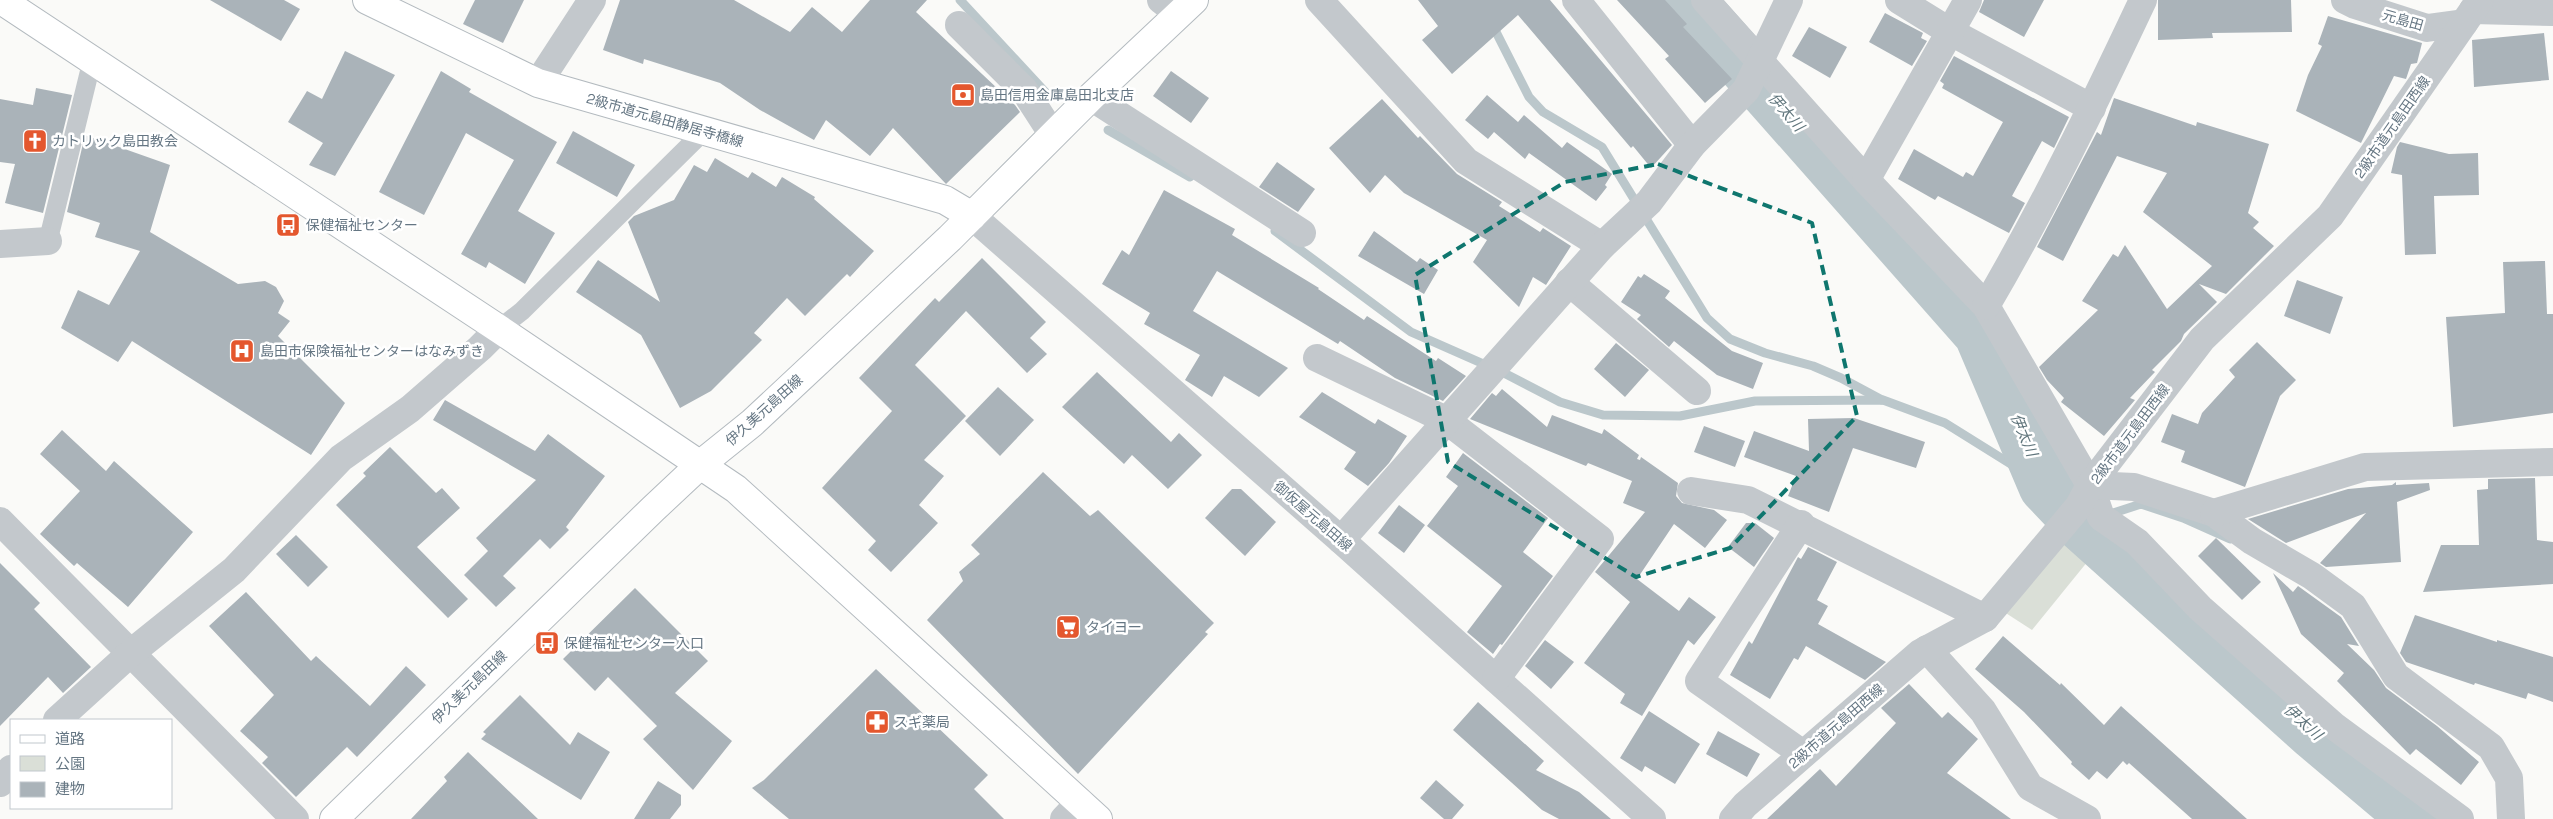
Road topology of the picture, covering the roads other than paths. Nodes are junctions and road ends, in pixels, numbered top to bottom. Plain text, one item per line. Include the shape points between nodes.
1 (1, 0) edge
2 (368, 0) edge
3 (592, 0) edge
4 (1319, 0) edge
5 (1576, 0) edge
6 (1706, 0) edge
7 (1789, 0) edge
8 (1899, 0) edge
9 (1968, 0) edge
10 (2143, 0) edge
11 (2345, 0) edge
12 (1178, 5) edge
13 (2472, 11) edge
14 (2553, 12) edge
15 (959, 25) dead end
16 (1949, 31) junction
17 (92, 61) junction
18 (1754, 73) junction
19 (538, 83) junction
20 (1091, 97) junction
21 (2092, 108) junction
22 (702, 132) junction
23 (1053, 135) junction
24 (1692, 145) junction
25 (1866, 180) junction
26 (972, 216) junction
27 (1302, 233) dead end
28 (48, 241) joint
29 (0, 244) edge
30 (1602, 246) junction
31 (1569, 282) junction
32 (1986, 306) junction
33 (499, 329) junction
34 (1317, 358) dead end
35 (1697, 392) dead end
36 (1446, 420) junction
37 (2553, 462) edge
38 (701, 464) junction
39 (2090, 486) junction
40 (1691, 491) dead end
41 (2214, 513) junction
42 (0, 521) edge
43 (1801, 524) junction
44 (1341, 540) junction
45 (1986, 618) junction
46 (1927, 649) junction
47 (132, 652) junction
48 (1496, 679) junction
49 (58, 719) edge
50 (1803, 754) junction
51 (10, 770) edge
52 (0, 783) edge
53 (1081, 813) edge
54 (342, 816) edge
55 (295, 819) edge
56 (1652, 819) edge
57 (1733, 819) edge
58 (2087, 819) edge
59 (2460, 819) edge
60 (2511, 819) edge

1 - 17 street
2 - 19 street, 2級市道元島田静居寺橋線
3 - 19 street
4 - 30 street via 1466,161
5 - 24 street
6 - 18 street
7 - 18 street
8 - 16 street
9 - 16 street
10 - 21 street
11 - 13 street, 元島田 via 2427,28
12 - 20 street, 伊久美元島田線
13 - 14 street, 元島田
13 - 39 street, 2級市道元島田西線 via 2330,216 2202,339
15 - 23 street via 1024,90
16 - 21 street
16 - 25 street
17 - 28 lane
17 - 33 street
18 - 24 street
18 - 25 street
19 - 22 street, 2級市道元島田静居寺橋線
20 - 23 street, 伊久美元島田線
20 - 27 street
21 - 32 street via 2032,227
22 - 26 street, 2級市道元島田静居寺橋線 via 945,200
22 - 33 lane
23 - 26 street, 伊久美元島田線
24 - 30 street via 1642,210
25 - 32 street
26 - 38 street, 伊久美元島田線 via 752,423
26 - 44 street, 御仮屋元島田線
28 - 29 street
30 - 31 street
31 - 35 street
31 - 36 street
32 - 39 street
33 - 38 street
33 - 47 street via 410,409 341,458 234,570
34 - 36 street
36 - 44 street
36 - 48 street via 1600,540
37 - 41 street via 2365,467
38 - 53 street via 736,490
38 - 54 street, 伊久美元島田線
39 - 41 street via 2134,487
39 - 45 street, 2級市道元島田西線 via 2079,506
39 - 59 street via 2101,517 2137,542 2200,608 2334,726
40 - 43 street via 1748,500
41 - 60 street via 2353,606 2396,676 2492,747 2509,778
42 - 47 street
43 - 45 street
43 - 50 street via 1699,681
44 - 48 street, 御仮屋元島田線
45 - 46 street, 2級市道元島田西線
46 - 50 street, 2級市道元島田西線
46 - 58 street via 1983,710 2030,787
47 - 49 street
47 - 55 street
48 - 56 street, 御仮屋元島田線
50 - 57 street, 2級市道元島田西線
51 - 52 street

